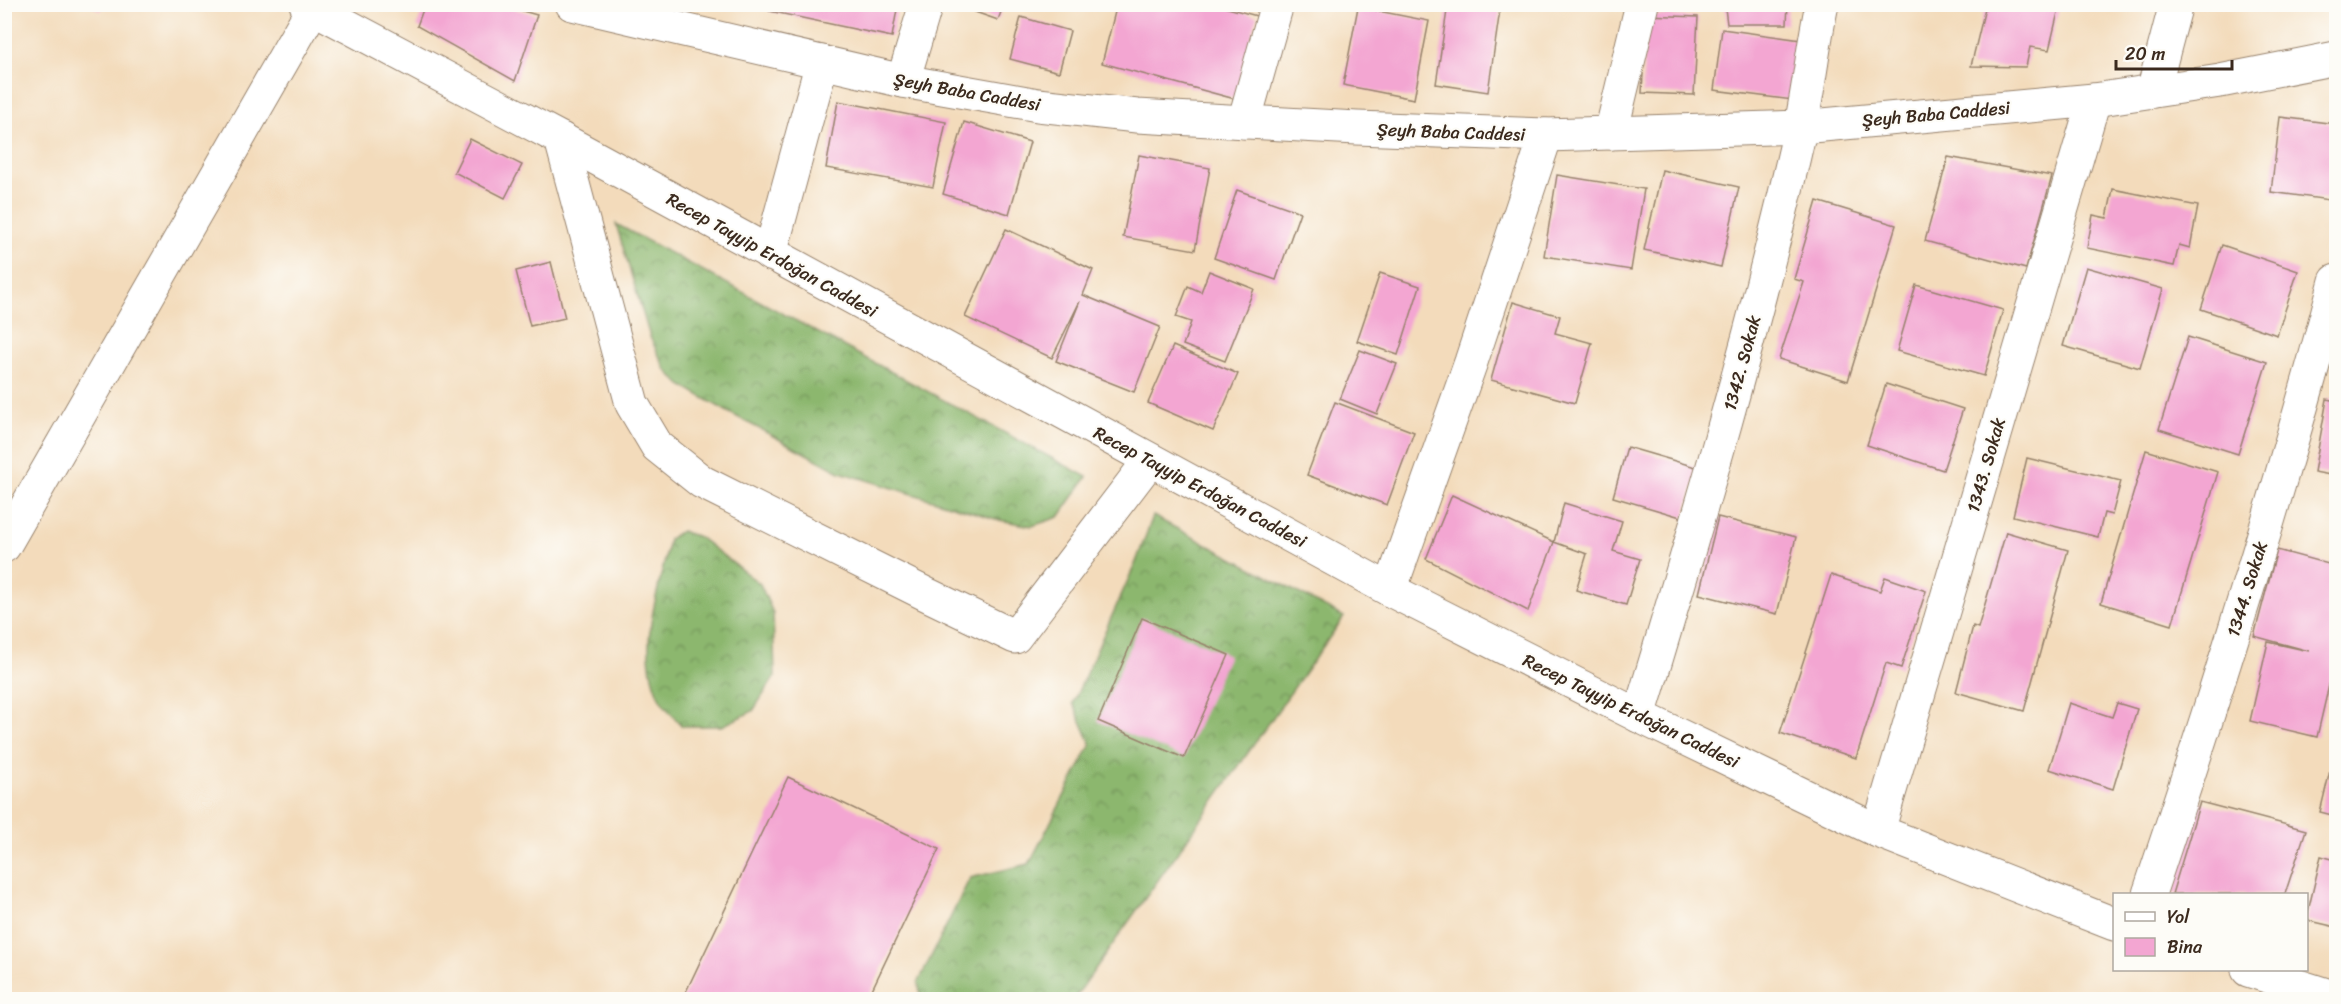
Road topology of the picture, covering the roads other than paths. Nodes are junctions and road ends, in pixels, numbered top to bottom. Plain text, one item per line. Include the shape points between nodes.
1 (926, 4) edge
2 (1277, 4) edge
3 (1642, 4) edge
4 (1822, 4) edge
5 (2176, 4) edge
6 (310, 6) edge
7 (585, 6) edge
8 (2337, 58) edge
9 (822, 62) junction
10 (903, 81) junction
11 (2153, 92) junction
12 (2094, 100) junction
13 (1244, 122) junction
14 (1801, 127) junction
15 (1611, 133) junction
16 (1546, 135) junction
17 (561, 139) junction
18 (770, 254) junction
19 (2337, 281) edge
20 (1150, 460) junction
21 (4, 546) edge
22 (1390, 590) junction
23 (1639, 716) junction
24 (1878, 831) junction
25 (2149, 893) edge
26 (2113, 923) edge
27 (2254, 971) edge
28 (2337, 998) edge

1 - 10 street
2 - 13 street
3 - 15 street
4 - 14 street, 1342. Sokak
5 - 11 street
6 - 17 street, Recep Tayyip Erdoğan Caddesi
6 - 21 street
7 - 9 street, Şeyh Baba Caddesi
8 - 11 street, Şeyh Baba Caddesi
9 - 10 street, Şeyh Baba Caddesi
9 - 18 street
10 - 13 street, Şeyh Baba Caddesi via 1038,105
11 - 12 street, Şeyh Baba Caddesi
12 - 14 street, Şeyh Baba Caddesi
12 - 24 street, 1343. Sokak
13 - 16 street, Şeyh Baba Caddesi
14 - 15 street, Şeyh Baba Caddesi
14 - 23 street, 1342. Sokak via 1725,430
15 - 16 street, Şeyh Baba Caddesi
16 - 22 street
17 - 18 street, Recep Tayyip Erdoğan Caddesi
17 - 20 street via 632,404 657,446 702,482 1015,637
18 - 20 street, Recep Tayyip Erdoğan Caddesi
19 - 25 street, 1344. Sokak via 2257,558
20 - 22 street, Recep Tayyip Erdoğan Caddesi
22 - 23 street, Recep Tayyip Erdoğan Caddesi
23 - 24 street, Recep Tayyip Erdoğan Caddesi
24 - 26 street, Recep Tayyip Erdoğan Caddesi
27 - 28 street

